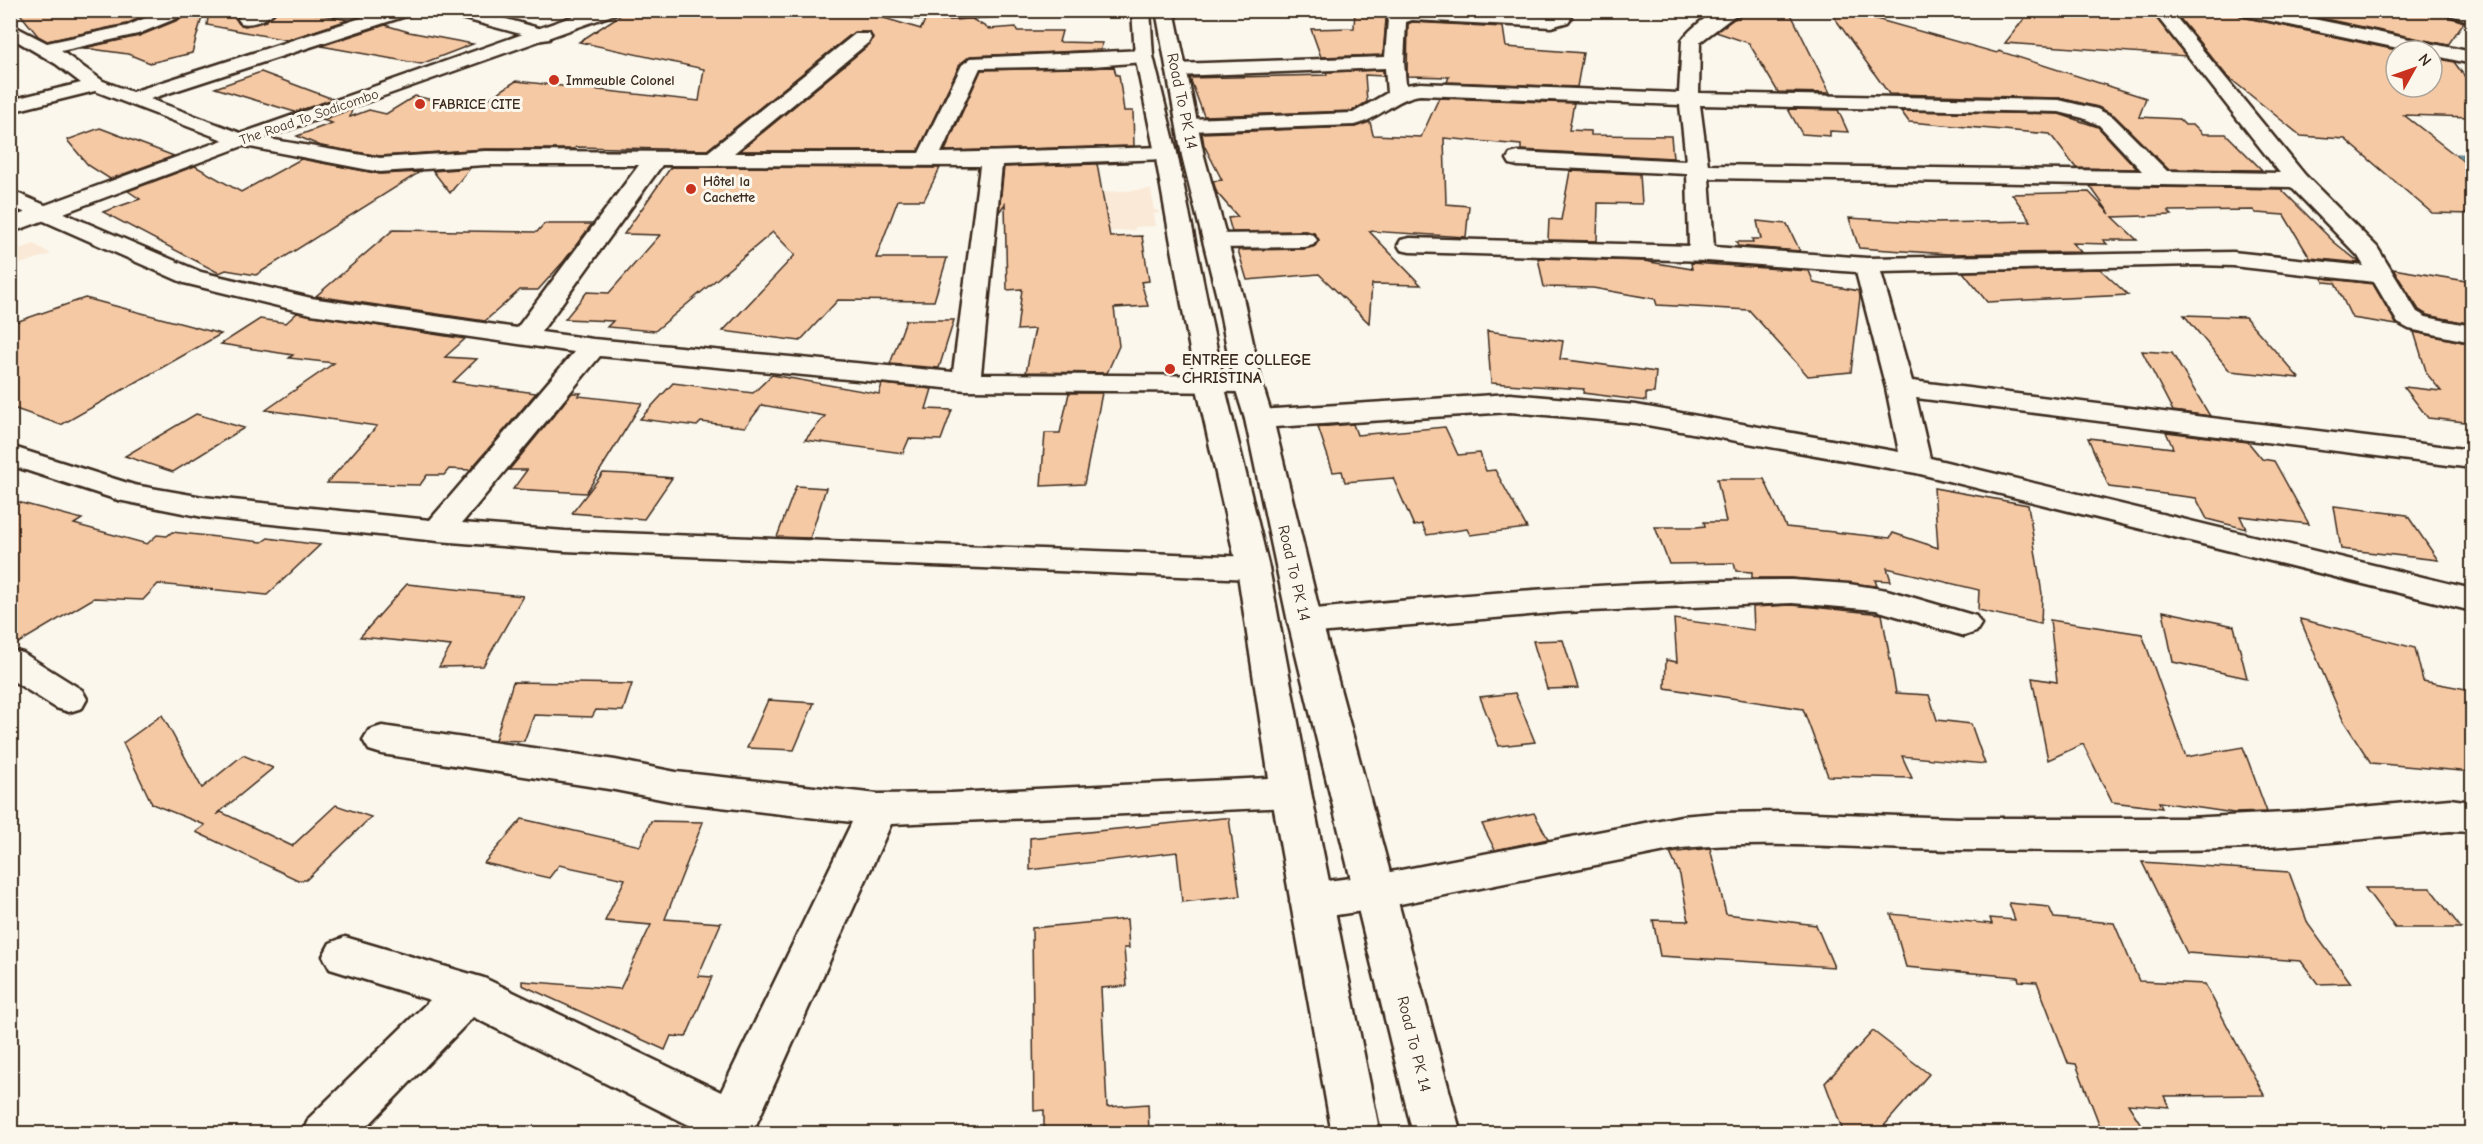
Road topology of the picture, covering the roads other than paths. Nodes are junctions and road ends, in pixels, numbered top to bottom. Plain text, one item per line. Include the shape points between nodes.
1 (181, 10) edge
2 (268, 10) edge
3 (406, 10) edge
4 (452, 10) edge
5 (609, 10) edge
6 (903, 10) edge
7 (1002, 10) edge
8 (1141, 10) edge
9 (1165, 10) edge
10 (1560, 10) edge
11 (1734, 10) edge
12 (2160, 10) edge
13 (2242, 10) edge
14 (2453, 10) edge
15 (2472, 17) edge
16 (247, 19) dead end
17 (10, 29) edge
18 (543, 35) junction
19 (862, 38) dead end
20 (46, 49) junction
21 (1144, 56) junction
22 (2472, 58) edge
23 (1394, 62) junction
24 (1176, 70) junction
25 (96, 85) junction
26 (1397, 93) junction
27 (132, 98) junction
28 (1689, 99) junction
29 (10, 106) edge
30 (1189, 125) junction
31 (241, 140) junction
32 (1166, 153) junction
33 (656, 158) junction
34 (714, 158) junction
35 (1518, 159) dead end
36 (927, 160) junction
37 (992, 160) junction
38 (1699, 169) junction
39 (2161, 178) junction
40 (2297, 180) junction
41 (10, 197) edge
42 (47, 212) junction
43 (10, 226) edge
44 (1305, 240) dead end
45 (1215, 241) junction
46 (1410, 244) dead end
47 (1707, 254) junction
48 (1867, 265) junction
49 (2383, 276) junction
50 (2472, 334) edge
51 (524, 337) junction
52 (592, 347) junction
53 (966, 382) junction
54 (1210, 384) junction
55 (1248, 384) junction
56 (1900, 388) junction
57 (1259, 419) junction
58 (10, 455) edge
59 (2472, 459) edge
60 (1916, 464) junction
61 (438, 531) junction
62 (1253, 568) junction
63 (2472, 600) edge
64 (1305, 622) junction
65 (1964, 624) dead end
66 (10, 662) edge
67 (69, 699) dead end
68 (382, 740) dead end
69 (1291, 792) junction
70 (878, 809) junction
71 (2472, 817) edge
72 (1375, 892) junction
73 (1311, 901) junction
74 (345, 956) dead end
75 (468, 992) junction
76 (729, 1128) edge
77 (327, 1134) edge
78 (1356, 1134) edge
79 (1437, 1134) edge

1 - 20 street via 132,30
2 - 16 street
3 - 27 street
4 - 18 street
5 - 18 street, The Road To Sodicombo
6 - 7 street via 932,14
8 - 21 street, Road To PK 14
9 - 24 street, Road To PK 14
10 - 23 street via 1562,18 1551,22 1400,17
11 - 28 street via 1691,40
12 - 40 street
13 - 22 street
14 - 15 street
17 - 20 street
18 - 31 street, The Road To Sodicombo
19 - 34 street
20 - 25 street
21 - 32 street, Road To PK 14
21 - 36 street via 978,62 972,65
23 - 24 street
23 - 26 street
24 - 30 street, Road To PK 14
25 - 27 street
25 - 29 street
26 - 28 street via 1420,89
26 - 30 street via 1370,115 1355,119
27 - 31 street
28 - 38 street
28 - 39 street via 2067,107 2106,121
30 - 45 street, Road To PK 14
31 - 33 street via 380,165 485,158
31 - 42 street, The Road To Sodicombo
32 - 37 street
32 - 54 street, Road To PK 14
33 - 34 street
33 - 51 street
34 - 36 street
35 - 38 street
36 - 37 street
37 - 53 street
38 - 39 street
38 - 47 street via 1701,247
39 - 40 street
40 - 49 street via 2368,252
41 - 42 street
42 - 43 street, The Road To Sodicombo
42 - 51 street via 193,278 311,306
44 - 45 street
45 - 55 street, Road To PK 14
46 - 47 street
47 - 48 street
48 - 49 street via 2196,258
48 - 56 street
49 - 50 street via 2407,317 2418,323
51 - 52 street
52 - 53 street
52 - 61 street
53 - 54 street
54 - 55 street
54 - 62 street, Road To PK 14
55 - 57 street, Road To PK 14
56 - 59 street
56 - 60 street
57 - 60 street via 1510,403 1636,414
57 - 64 street, Road To PK 14
58 - 61 street via 129,493 203,507
60 - 63 street
61 - 62 street via 565,542
62 - 69 street, Road To PK 14
64 - 65 street via 1535,602 1689,594 1819,593 1877,599
64 - 72 street, Road To PK 14
66 - 67 street
68 - 70 street via 676,787
69 - 70 street
69 - 73 street, Road To PK 14
70 - 76 street
71 - 72 street via 2450,815 2219,833 1953,834 1824,828 1707,829
72 - 73 street
72 - 79 street, Road To PK 14
73 - 78 street, Road To PK 14
74 - 75 street
75 - 76 street
75 - 77 street

